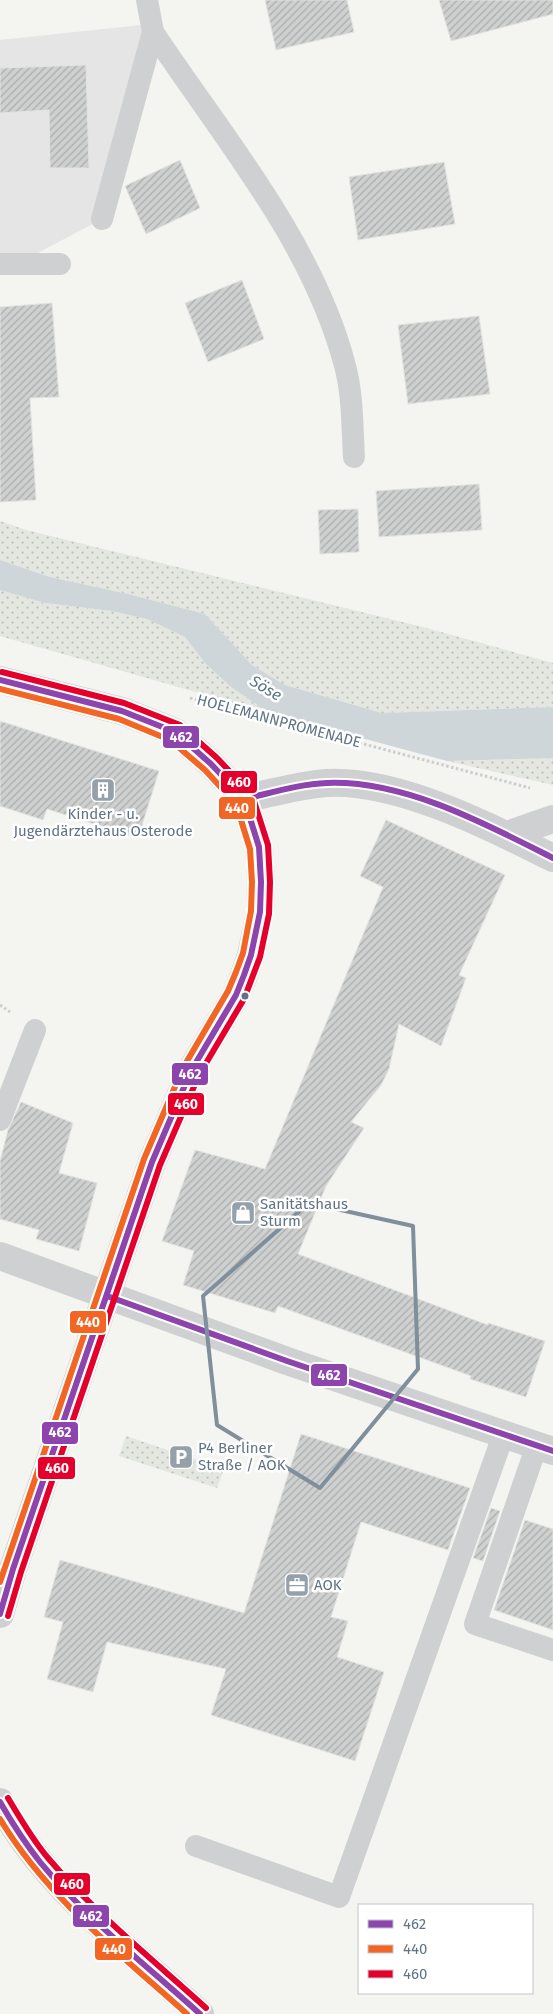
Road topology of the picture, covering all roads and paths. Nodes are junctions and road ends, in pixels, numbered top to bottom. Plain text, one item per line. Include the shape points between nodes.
1 (147, 0) edge
2 (153, 32) junction
3 (102, 218) dead end
4 (0, 264) edge
5 (60, 264) dead end
6 (354, 456) dead end
7 (0, 680) edge
8 (186, 697) dead end
9 (533, 789) dead end
10 (244, 799) junction
11 (553, 819) edge
12 (506, 835) junction
13 (553, 858) edge
14 (35, 1030) dead end
15 (0, 1120) edge
16 (0, 1256) edge
17 (108, 1296) junction
18 (504, 1434) junction
19 (545, 1448) edge
20 (0, 1614) edge
21 (553, 1650) edge
22 (0, 1802) edge
23 (196, 1846) dead end
24 (200, 2014) edge

1 - 2 lane
2 - 3 lane
2 - 6 lane via 273,206 299,252 333,326 345,363 351,396
4 - 5 lane
7 - 10 street via 122,711 174,732
8 - 9 path, HOELEMANNPROMENADE
10 - 12 street via 327,783 365,787 418,798
10 - 17 street via 259,847 261,882 260,912 251,955 236,995 191,1072 152,1162
11 - 12 street
12 - 13 street
14 - 15 lane
16 - 17 street
17 - 18 street
17 - 20 street
18 - 19 street
18 - 23 lane via 339,1897
19 - 21 lane via 476,1624
22 - 24 street via 30,1848 73,1900

